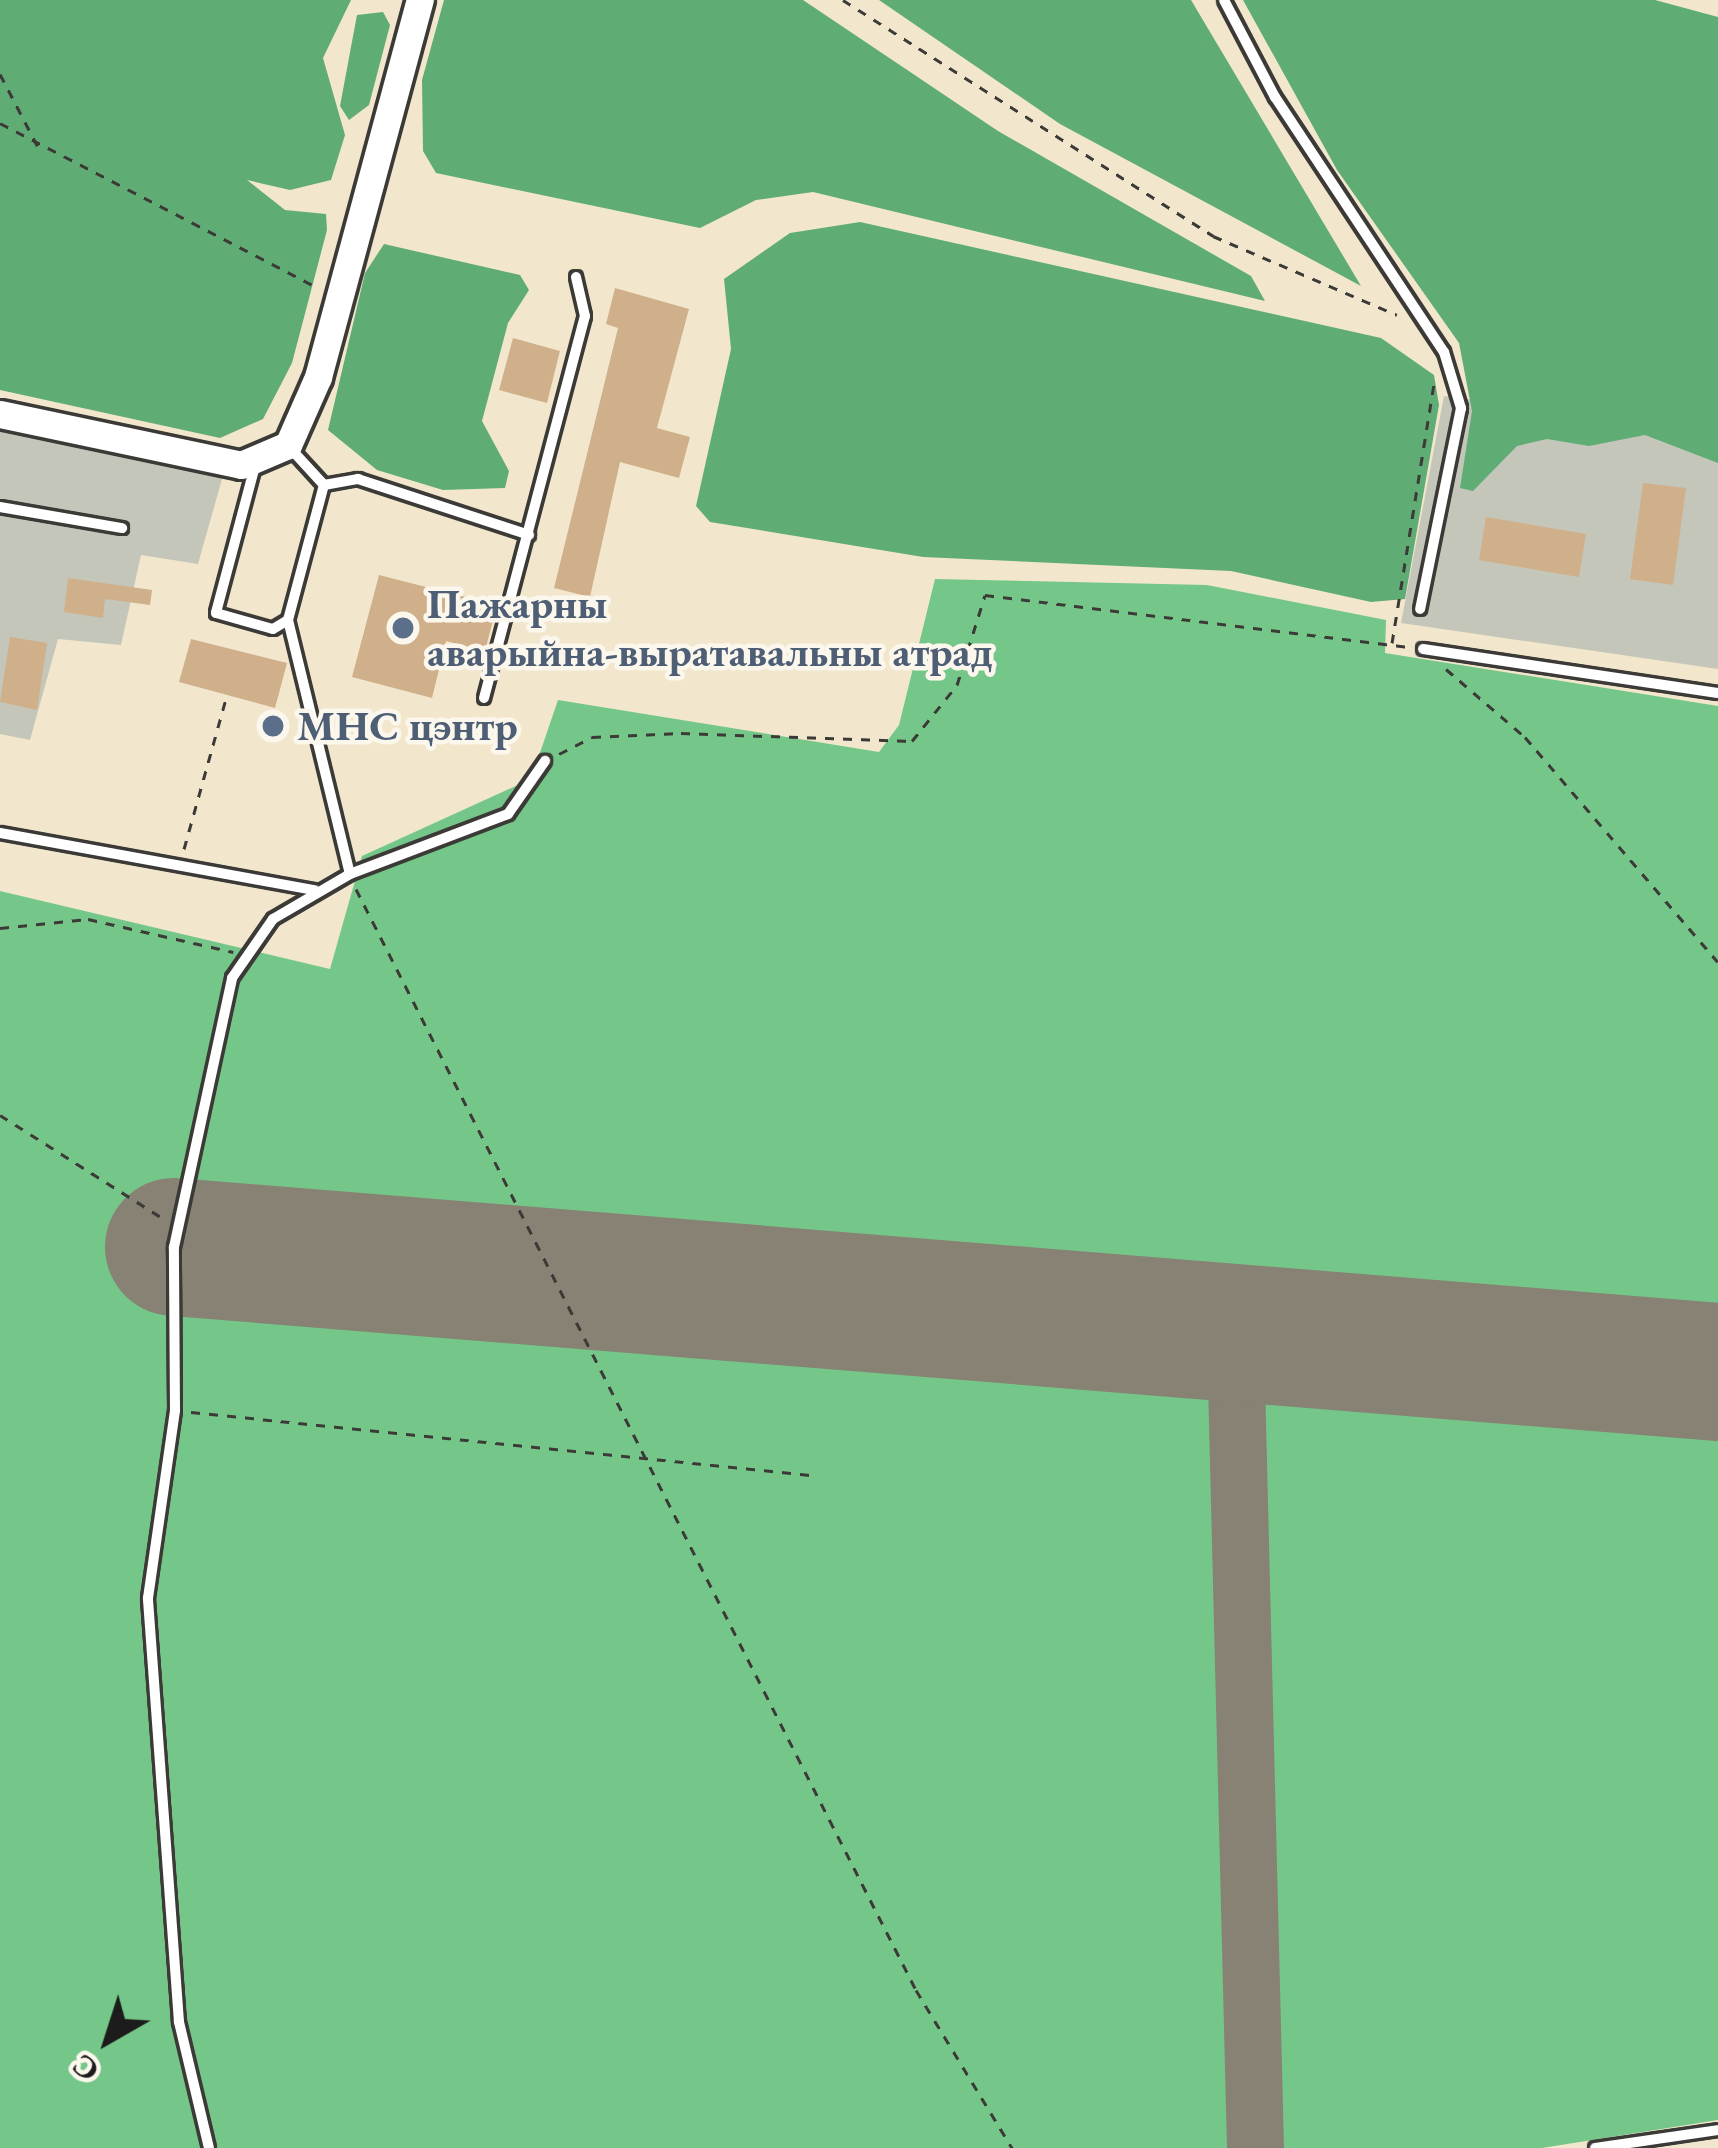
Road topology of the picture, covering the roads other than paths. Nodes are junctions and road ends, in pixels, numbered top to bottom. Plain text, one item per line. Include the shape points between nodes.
1 (420, 0) edge
2 (1224, 0) edge
3 (576, 278) dead end
4 (0, 414) edge
5 (288, 445) junction
6 (256, 462) junction
7 (324, 485) junction
8 (0, 507) edge
9 (122, 528) dead end
10 (529, 535) junction
11 (1420, 609) dead end
12 (288, 620) junction
13 (1423, 649) road end
14 (1718, 693) edge
15 (484, 698) dead end
16 (545, 761) road end
17 (0, 833) edge
18 (350, 874) junction
19 (316, 890) junction
20 (1718, 2130) edge
21 (209, 2148) edge
22 (1595, 2148) edge

1 - 5 street via 339,297
2 - 11 lane via 1275,97 1433,331 1461,408
3 - 10 lane via 585,316
4 - 6 street
5 - 6 street
5 - 7 lane
6 - 12 lane via 216,613 273,629
7 - 10 lane via 358,479
7 - 12 lane
8 - 9 lane
10 - 15 lane
12 - 18 lane
13 - 14 lane
16 - 18 lane via 508,814
17 - 19 lane via 182,858
18 - 19 lane
19 - 21 lane via 242,954 179,1228 175,1410 149,1661 178,2021
20 - 22 lane

